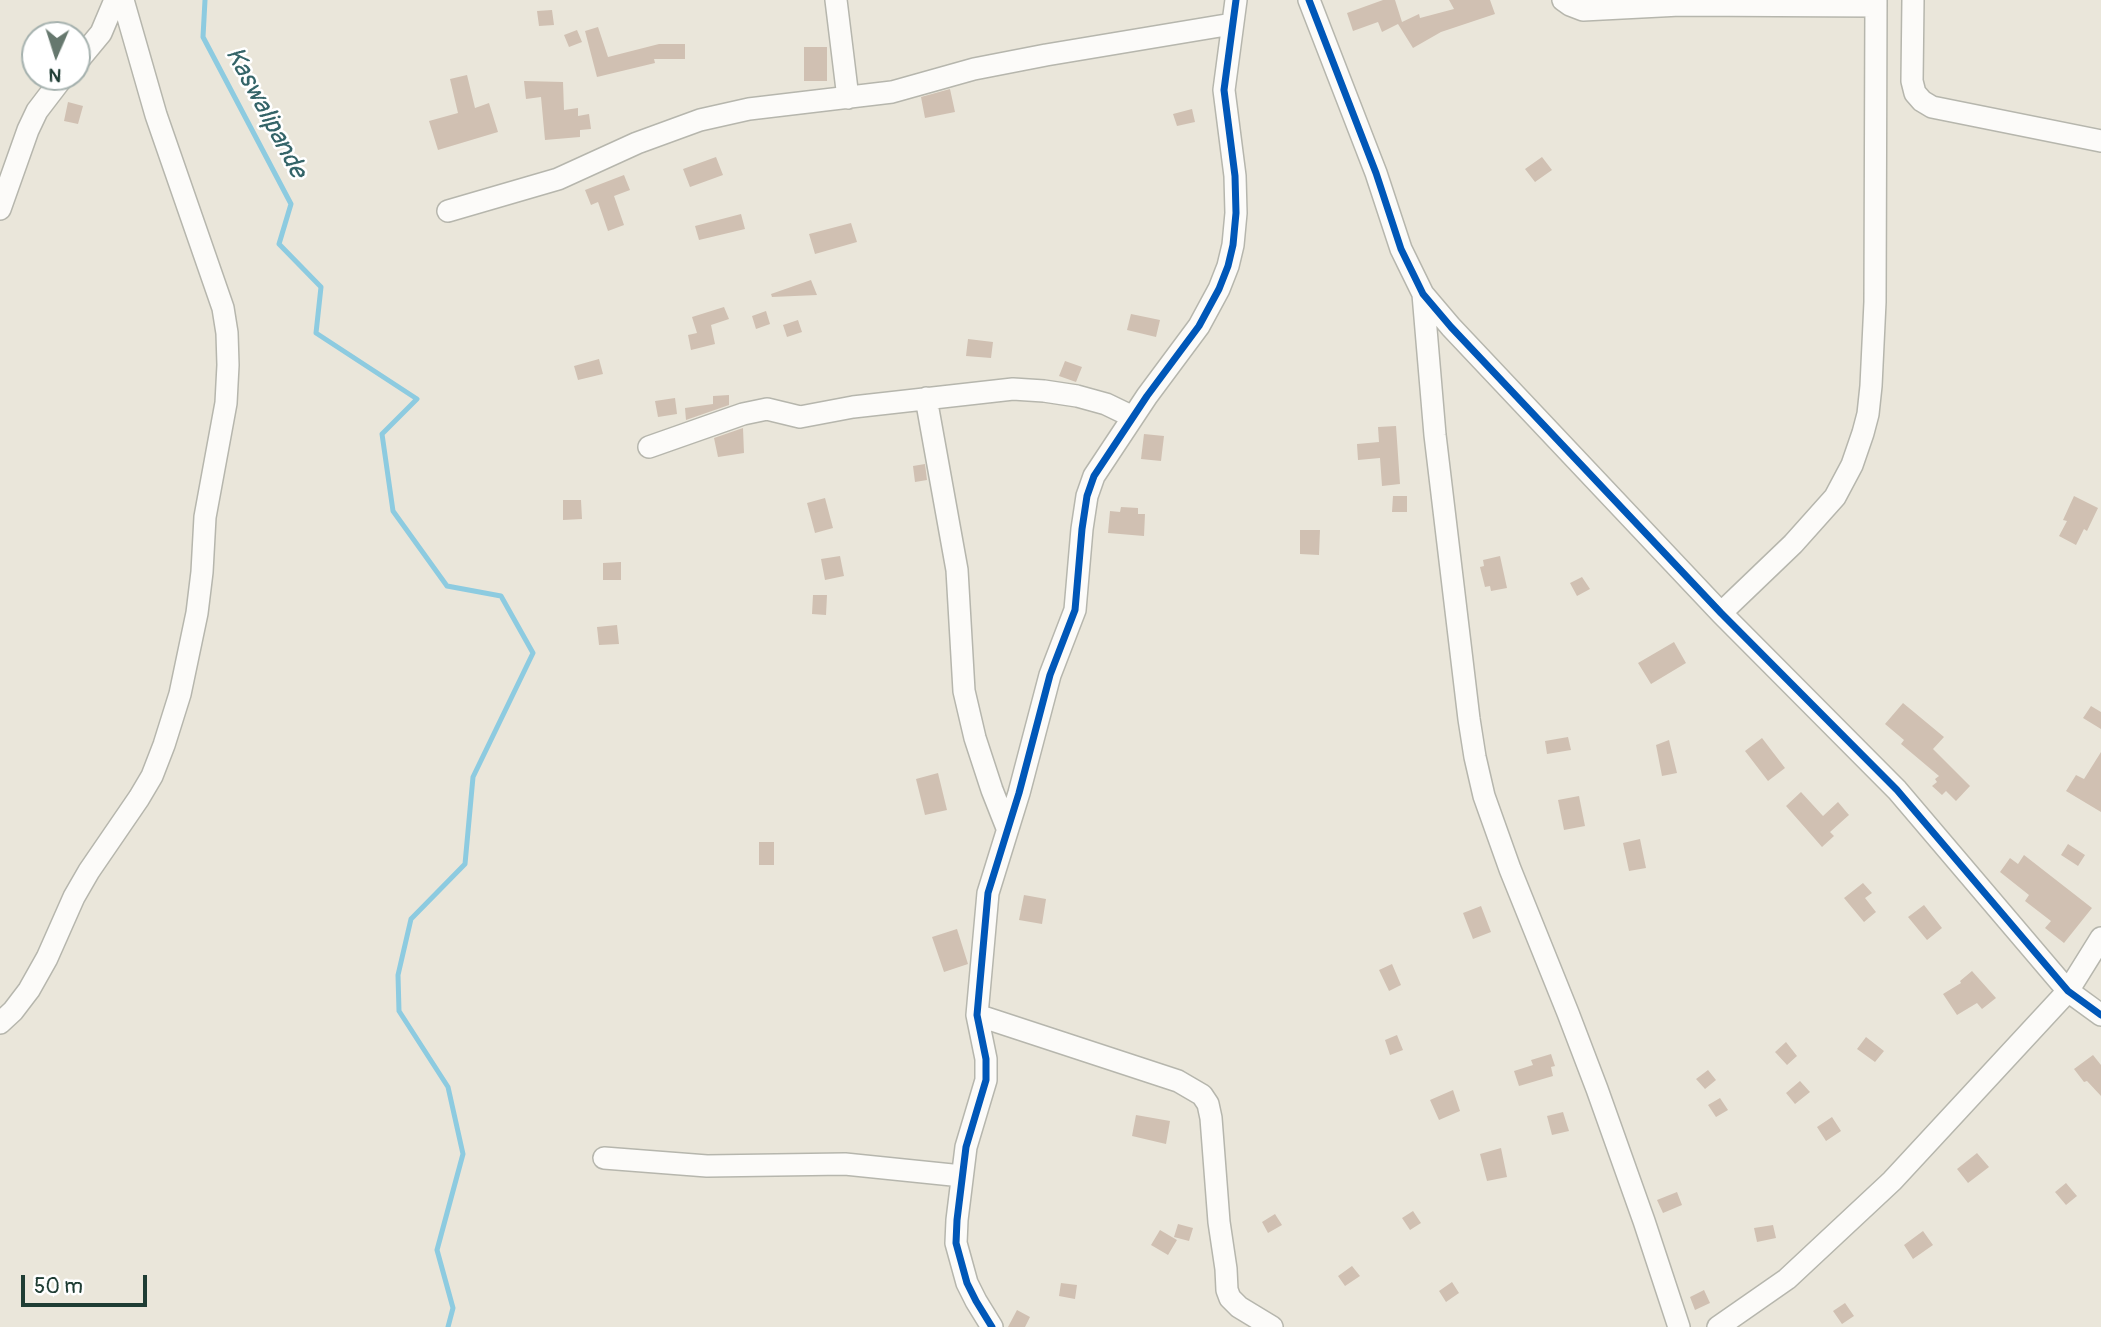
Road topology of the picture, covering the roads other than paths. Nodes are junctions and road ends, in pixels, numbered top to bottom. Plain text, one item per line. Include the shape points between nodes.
1 (115, 0) edge
2 (123, 0) edge
3 (836, 0) edge
4 (1236, 0) edge
5 (1309, 0) edge
6 (1563, 0) edge
7 (1913, 0) edge
8 (1876, 3) edge
9 (1232, 24) junction
10 (91, 46) edge
11 (52, 91) edge
12 (848, 98) junction
13 (2101, 141) edge
14 (0, 209) edge
15 (448, 211) dead end
16 (1423, 294) junction
17 (926, 398) junction
18 (1133, 417) junction
19 (649, 446) dead end
20 (1721, 613) junction
21 (1007, 828) junction
22 (2101, 938) edge
23 (2068, 991) junction
24 (2101, 1014) edge
25 (977, 1015) junction
26 (0, 1023) edge
27 (604, 1158) dead end
28 (962, 1176) junction
29 (992, 1327) edge
30 (1272, 1327) edge
31 (1679, 1327) edge
32 (1718, 1327) edge

1 - 10 street via 102,33
2 - 26 street via 156,115 223,308 226,403 205,517 197,613 164,745 139,798 74,897 29,990
3 - 12 street
4 - 9 street
5 - 16 street via 1401,249
6 - 8 street via 1583,10
7 - 13 street via 1912,81 1922,101 1943,110
8 - 20 street via 1875,302 1868,414 1852,465 1835,497
9 - 12 street via 1046,55
9 - 18 street via 1224,90 1236,176 1236,213 1228,266 1199,326
11 - 14 street via 28,130
12 - 15 street via 750,109 700,120 558,178
16 - 20 street
16 - 31 street via 1469,719 1484,796 1597,1089
17 - 18 street via 1013,389 1044,391 1106,404
17 - 19 street via 795,417 761,410
17 - 21 street via 957,570 964,691 975,738
18 - 21 street via 1103,460 1087,496 1075,610 1050,675
20 - 23 street via 1897,790
21 - 25 street via 988,893
22 - 23 street
23 - 24 street
23 - 32 street via 1892,1181 1787,1279
25 - 28 street via 986,1080
25 - 30 street via 1178,1081 1202,1095 1211,1118 1227,1290 1239,1307
27 - 28 street via 707,1166 845,1164
28 - 29 street via 958,1251 967,1283

